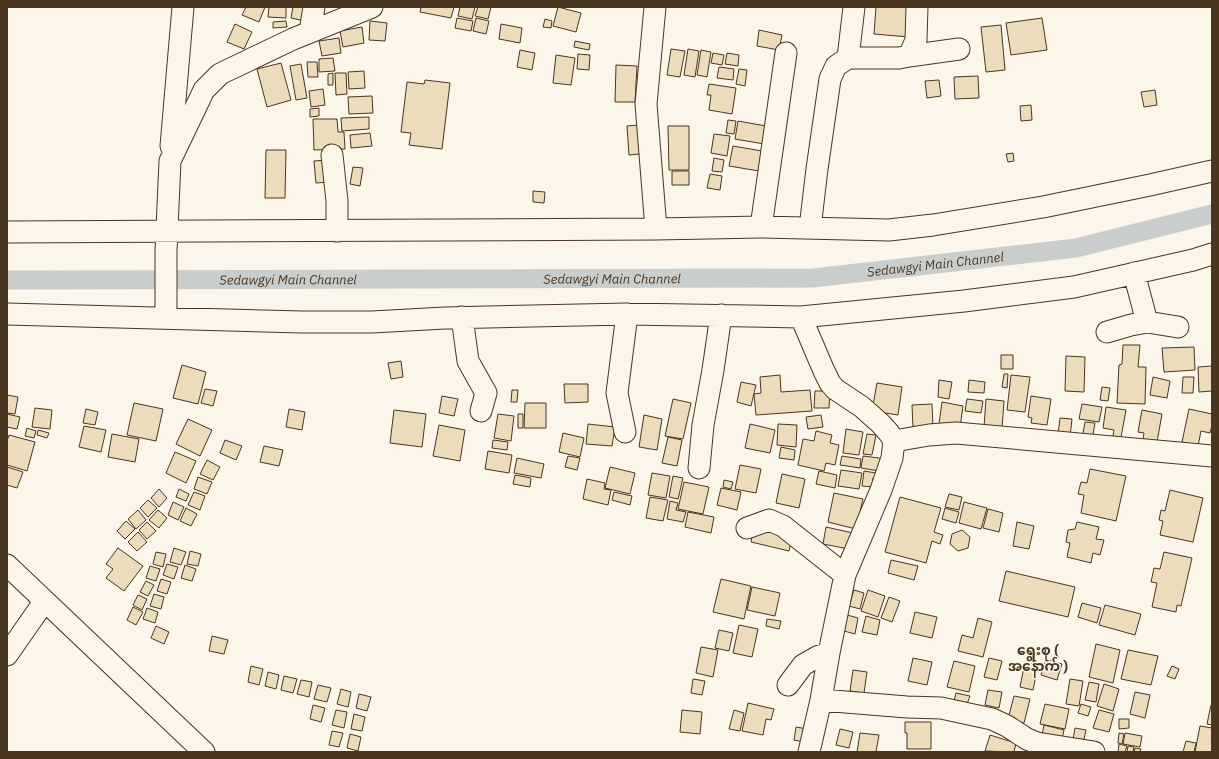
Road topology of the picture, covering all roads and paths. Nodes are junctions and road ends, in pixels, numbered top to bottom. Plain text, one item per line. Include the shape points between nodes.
1 (183, 7) edge
2 (334, 7) edge
3 (372, 7) edge
4 (655, 7) edge
5 (854, 7) edge
6 (917, 7) edge
7 (313, 16) edge
8 (293, 39) junction
9 (959, 49) dead end
10 (786, 53) dead end
11 (909, 56) junction
12 (848, 58) junction
13 (332, 155) dead end
14 (170, 161) junction
15 (1212, 171) edge
16 (761, 227) junction
17 (810, 228) junction
18 (656, 229) junction
19 (337, 230) junction
20 (7, 232) edge
21 (167, 241) junction
22 (1212, 254) edge
23 (1134, 274) junction
24 (165, 309) junction
25 (7, 314) edge
26 (627, 314) junction
27 (721, 316) junction
28 (462, 317) junction
29 (801, 318) junction
30 (1147, 322) junction
31 (1178, 327) dead end
32 (1107, 332) dead end
33 (481, 411) dead end
34 (624, 432) dead end
35 (894, 441) junction
36 (1212, 456) edge
37 (699, 468) dead end
38 (747, 528) dead end
39 (7, 565) edge
40 (845, 575) junction
41 (44, 602) junction
42 (829, 653) junction
43 (7, 655) edge
44 (788, 685) dead end
45 (821, 700) junction
46 (1018, 743) edge
47 (204, 752) edge
48 (809, 752) edge
49 (1094, 752) edge

1 - 14 street
2 - 7 street via 331,15
3 - 8 street
4 - 18 street via 646,104
5 - 12 street
6 - 11 street via 916,40
7 - 8 street
8 - 14 street via 220,74 204,90
9 - 11 street
10 - 16 street
11 - 12 street
12 - 17 street via 836,66 830,80
13 - 19 street
14 - 21 street
15 - 17 street via 1042,207 933,225 889,230
16 - 17 street
16 - 18 street
18 - 19 street
19 - 21 street
20 - 21 street
21 - 24 street
22 - 23 street
23 - 29 street via 1066,288
23 - 30 street
24 - 25 street
24 - 28 street via 302,322 372,322
26 - 27 street
26 - 28 street
26 - 34 street via 617,393
27 - 29 street
27 - 37 street
28 - 33 street via 468,362 486,393
29 - 35 street via 835,390 862,407 881,424
30 - 31 street
30 - 32 street
35 - 36 street via 956,433
35 - 40 street via 892,458 881,490
38 - 40 street via 769,520 783,526
39 - 41 street
40 - 42 street
41 - 43 street
41 - 47 street
42 - 44 street via 803,665
42 - 45 street
45 - 46 street via 941,708 992,719
45 - 48 street
46 - 49 street via 1037,743

